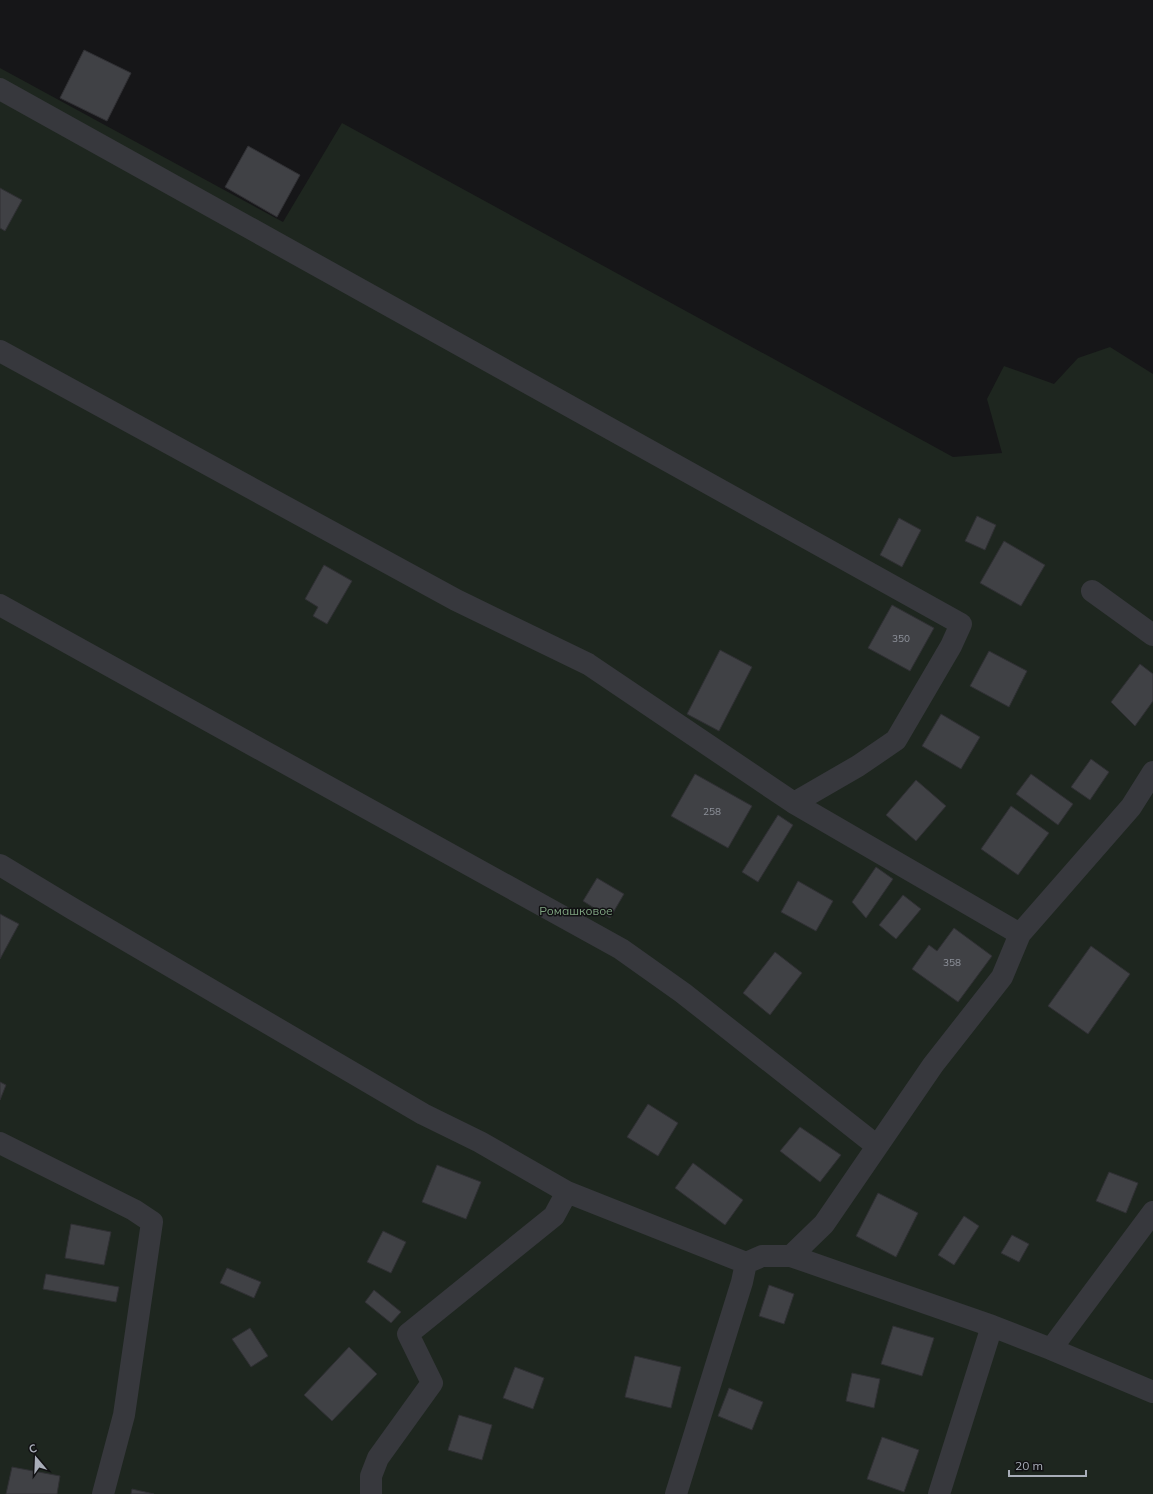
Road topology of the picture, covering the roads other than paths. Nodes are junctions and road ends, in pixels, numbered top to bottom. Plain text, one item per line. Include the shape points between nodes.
1 (0, 89) edge
2 (0, 350) edge
3 (1092, 591) dead end
4 (0, 605) edge
5 (1153, 635) edge
6 (1153, 772) edge
7 (794, 802) junction
8 (0, 865) edge
9 (1020, 934) junction
10 (0, 1143) edge
11 (876, 1146) junction
12 (567, 1192) junction
13 (1153, 1212) edge
14 (792, 1256) junction
15 (746, 1263) junction
16 (992, 1326) junction
17 (1050, 1348) junction
18 (1153, 1392) edge
19 (103, 1494) edge
20 (371, 1494) edge
21 (676, 1494) edge
22 (939, 1494) edge

1 - 7 lane via 961,624 951,646 896,740 858,766
2 - 7 lane via 456,600 588,664
3 - 5 lane
4 - 11 lane via 621,949 683,993
6 - 9 lane via 1131,807
7 - 9 lane
8 - 12 lane via 423,1114 480,1142
9 - 11 lane via 1002,977 933,1065
10 - 19 lane via 134,1210 152,1222 124,1415
11 - 14 lane via 824,1224
12 - 15 lane
12 - 20 lane via 554,1216 408,1334 432,1383 378,1458 371,1476
13 - 17 lane
14 - 15 lane via 762,1256
14 - 16 lane
15 - 21 lane
16 - 17 lane
16 - 22 lane
17 - 18 lane

